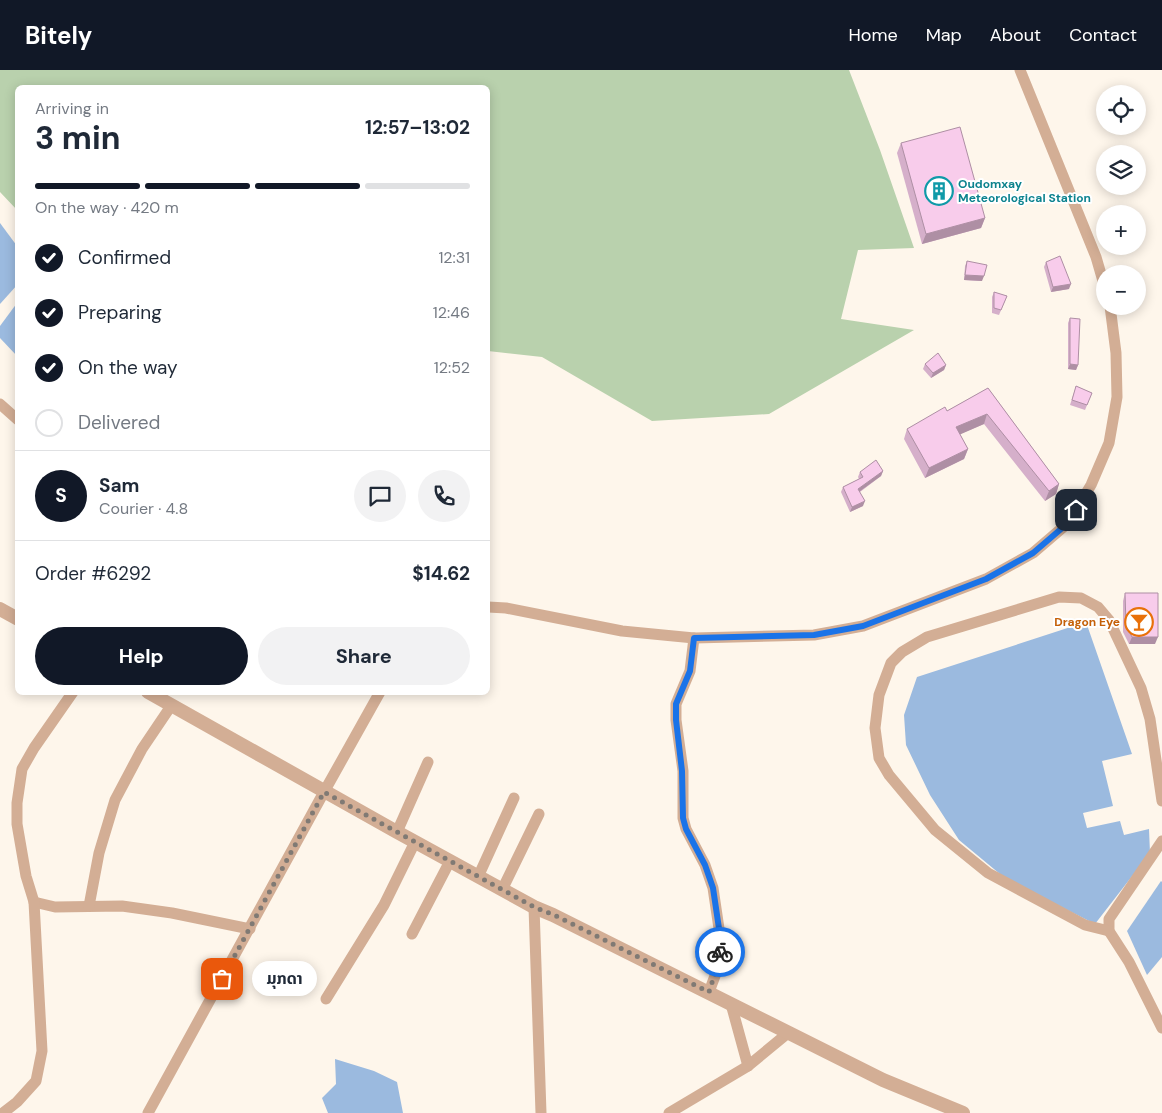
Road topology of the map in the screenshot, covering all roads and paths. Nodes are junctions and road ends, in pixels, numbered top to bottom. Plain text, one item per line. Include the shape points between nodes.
1 (1020, 70) edge
2 (1098, 265) edge
3 (1111, 315) edge
4 (0, 404) edge
5 (15, 417) edge
6 (490, 607) edge
7 (0, 609) edge
8 (15, 617) edge
9 (694, 638) junction
10 (72, 695) edge
11 (153, 695) edge
12 (378, 695) edge
13 (171, 706) junction
14 (428, 762) dead end
15 (324, 792) junction
16 (514, 798) dead end
17 (1162, 801) edge
18 (539, 814) dead end
19 (397, 832) junction
20 (1162, 841) edge
21 (415, 842) junction
22 (450, 861) junction
23 (478, 877) junction
24 (502, 890) junction
25 (34, 902) junction
26 (89, 906) junction
27 (534, 907) junction
28 (250, 928) junction
29 (1109, 931) junction
30 (412, 934) dead end
31 (709, 992) junction
32 (326, 999) dead end
33 (732, 1004) junction
34 (1162, 1028) edge
35 (788, 1033) junction
36 (748, 1066) junction
37 (3, 1113) edge
38 (148, 1113) edge
39 (541, 1113) edge
40 (669, 1113) edge
41 (963, 1113) edge

1 - 2 street
3 - 9 street via 1117,397 1110,443 1091,485 1068,523 1033,553 986,579 863,626 814,635
4 - 5 street
6 - 9 street via 622,631
7 - 8 street
9 - 31 street via 690,671 676,704 676,720 683,818 713,888 721,942
10 - 25 street via 22,769 17,824
11 - 13 street
12 - 15 street
13 - 15 street
13 - 26 street via 142,749 115,800 98,853
14 - 19 street
15 - 19 street
15 - 28 street
16 - 23 street
17 - 29 street via 1150,719 1141,688 1109,620 1098,607 1081,598 1059,597 926,637 902,652 891,664 879,695 875,728 879,758 890,775 935,830 988,873 1085,925
18 - 24 street
19 - 21 street
20 - 29 street via 1109,919
21 - 22 street
21 - 32 street via 384,905
22 - 23 street
22 - 30 street
23 - 24 street
24 - 27 street
25 - 26 street via 55,907
25 - 37 street via 42,1051 36,1081
26 - 28 street via 147,909
27 - 31 street
27 - 39 street
28 - 38 street
29 - 34 street via 1129,962
31 - 33 street
33 - 35 street
33 - 36 street
35 - 36 street
35 - 41 street via 883,1080
36 - 40 street

